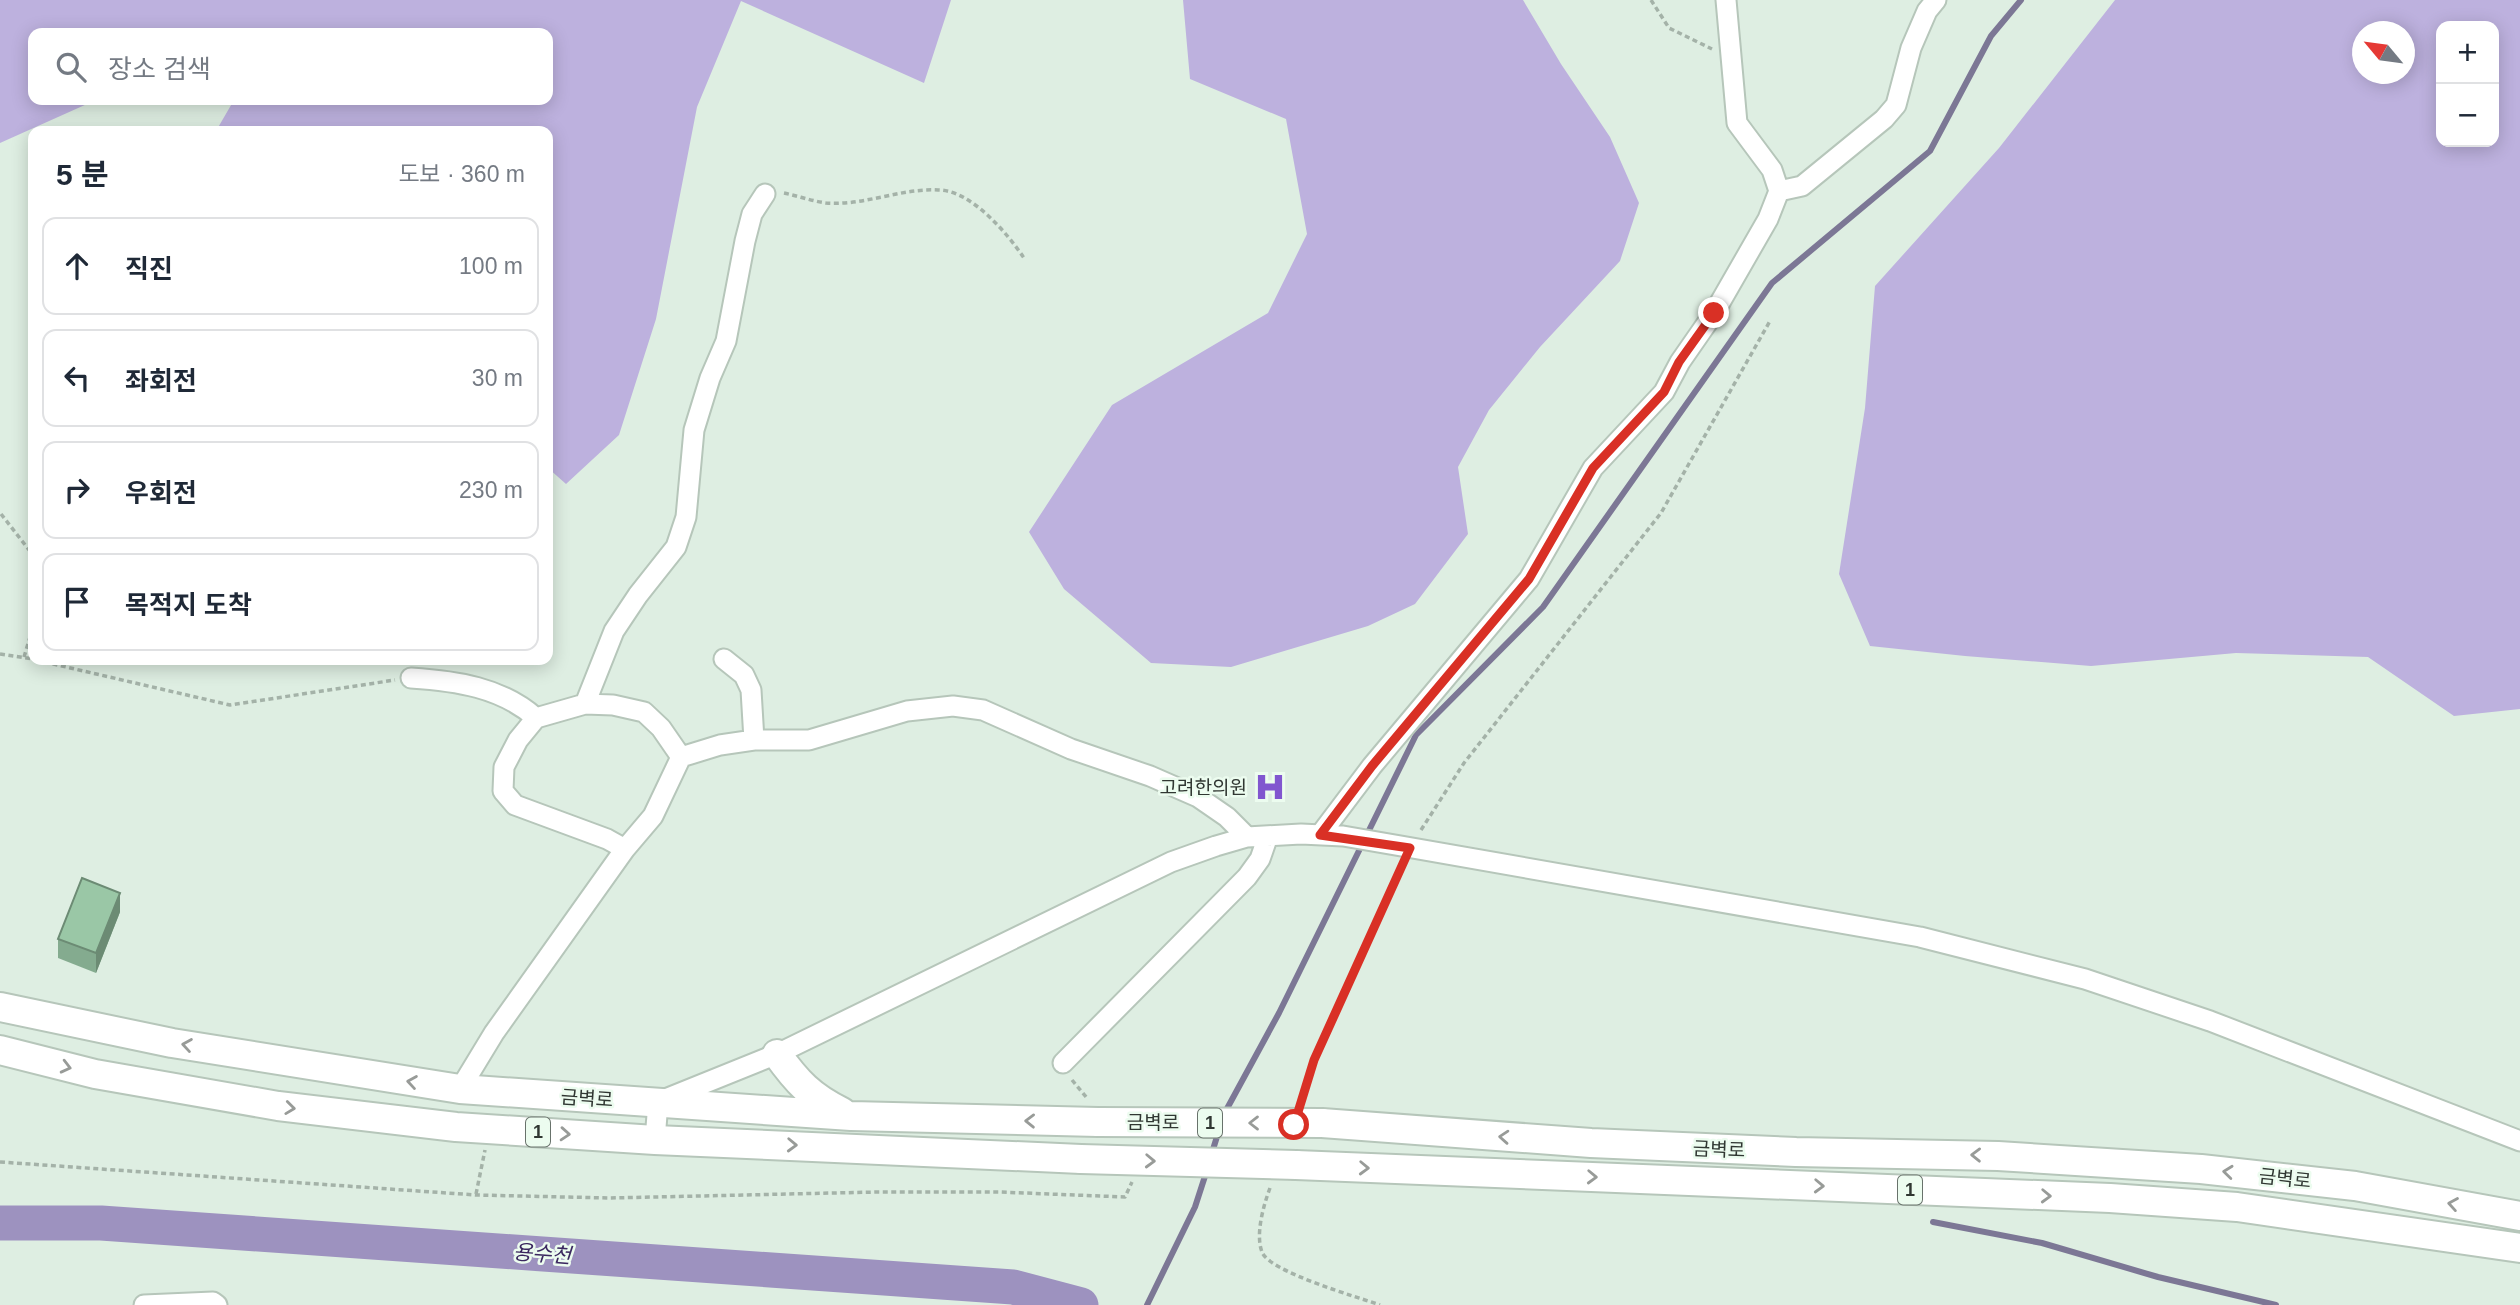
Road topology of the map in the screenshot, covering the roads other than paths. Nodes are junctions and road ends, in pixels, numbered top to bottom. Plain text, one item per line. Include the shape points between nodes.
1 (1726, 0) edge
2 (1936, 0) edge
3 (1779, 191) junction
4 (765, 194) road end
5 (724, 659) dead end
6 (411, 678) road end
7 (585, 704) junction
8 (536, 718) junction
9 (754, 740) junction
10 (681, 757) junction
11 (1320, 835) junction
12 (1268, 836) junction
13 (1247, 837) junction
14 (625, 849) junction
15 (3, 1010) edge
16 (0, 1050) edge
17 (777, 1055) junction
18 (1063, 1063) road end
19 (460, 1089) junction
20 (658, 1102) junction
21 (850, 1116) junction
22 (655, 1140) junction
23 (2520, 1141) edge
24 (2520, 1216) edge
25 (2520, 1248) edge
26 (145, 1305) edge
27 (217, 1305) edge

1 - 3 street via 1737,123 1772,170
2 - 3 street via 1911,48 1896,105 1884,120 1802,186
3 - 11 street via 1768,219 1664,392 1593,468 1529,579
4 - 7 street via 752,214 726,341 694,430 685,517 676,547 614,631
5 - 9 street via 744,675 751,690
6 - 8 street via 451,680 497,692
7 - 8 street
7 - 10 street via 645,712
8 - 14 street via 504,767 503,791 514,805
9 - 10 street
9 - 13 street via 809,740 907,711 953,706 983,710 1198,797
10 - 14 street via 653,816
11 - 12 street
11 - 23 street via 1920,937 2085,979 2210,1021
12 - 13 street
12 - 18 street via 1247,877
13 - 17 street via 1171,862
14 - 19 street via 494,1033
19 -> 15 highway, 금벽로 / 1 via 172,1043
16 -> 22 highway, 금벽로 / 1 via 94,1074 278,1106 456,1127
17 - 20 street
17 - 21 highway via 819,1101
19 - 20 highway, 금벽로 / 1
20 - 21 highway, 금벽로 / 1
20 - 22 street
24 -> 21 highway, 금벽로 / 1, bridge via 2355,1186 2201,1169 1998,1156 1591,1143 1312,1114
22 -> 25 highway, 금벽로 / 1, bridge via 2110,1198 2237,1207
26 - 27 street

